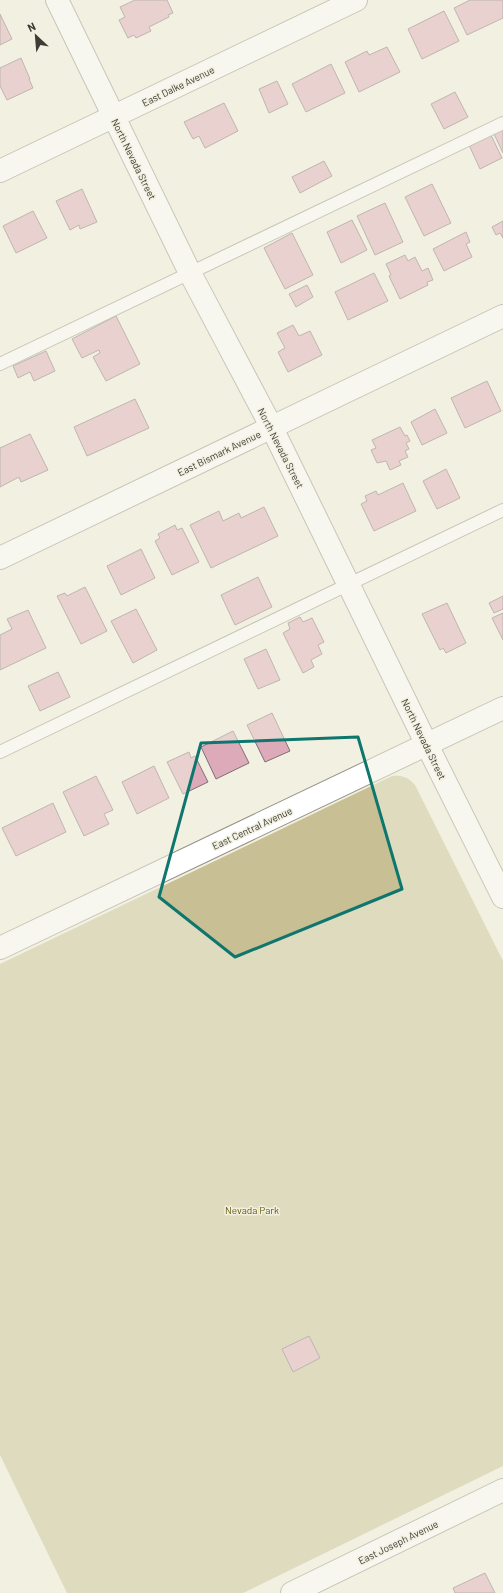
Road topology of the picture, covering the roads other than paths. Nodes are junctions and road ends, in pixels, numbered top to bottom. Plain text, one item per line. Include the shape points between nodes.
1 (57, 0) edge
2 (356, 0) edge
3 (113, 118) junction
4 (503, 123) edge
5 (0, 171) edge
6 (190, 273) junction
7 (503, 316) edge
8 (0, 364) edge
9 (272, 428) junction
10 (503, 510) edge
11 (0, 558) edge
12 (349, 585) junction
13 (503, 708) edge
14 (427, 745) junction
15 (0, 752) edge
16 (503, 897) edge
17 (0, 948) edge
18 (503, 1490) edge
19 (292, 1593) edge

1 - 3 street, North Nevada Street
2 - 3 street, East Dalke Avenue
3 - 5 street, East Dalke Avenue
3 - 6 street, North Nevada Street
4 - 6 lane
6 - 8 lane
6 - 9 street, North Nevada Street
7 - 9 street, East Bismark Avenue
9 - 11 street, East Bismark Avenue
9 - 12 street, North Nevada Street
10 - 12 lane
12 - 14 street, North Nevada Street
12 - 15 lane
13 - 14 street, East Central Avenue
14 - 16 street, North Nevada Street
14 - 17 street, East Central Avenue
18 - 19 street, East Joseph Avenue

